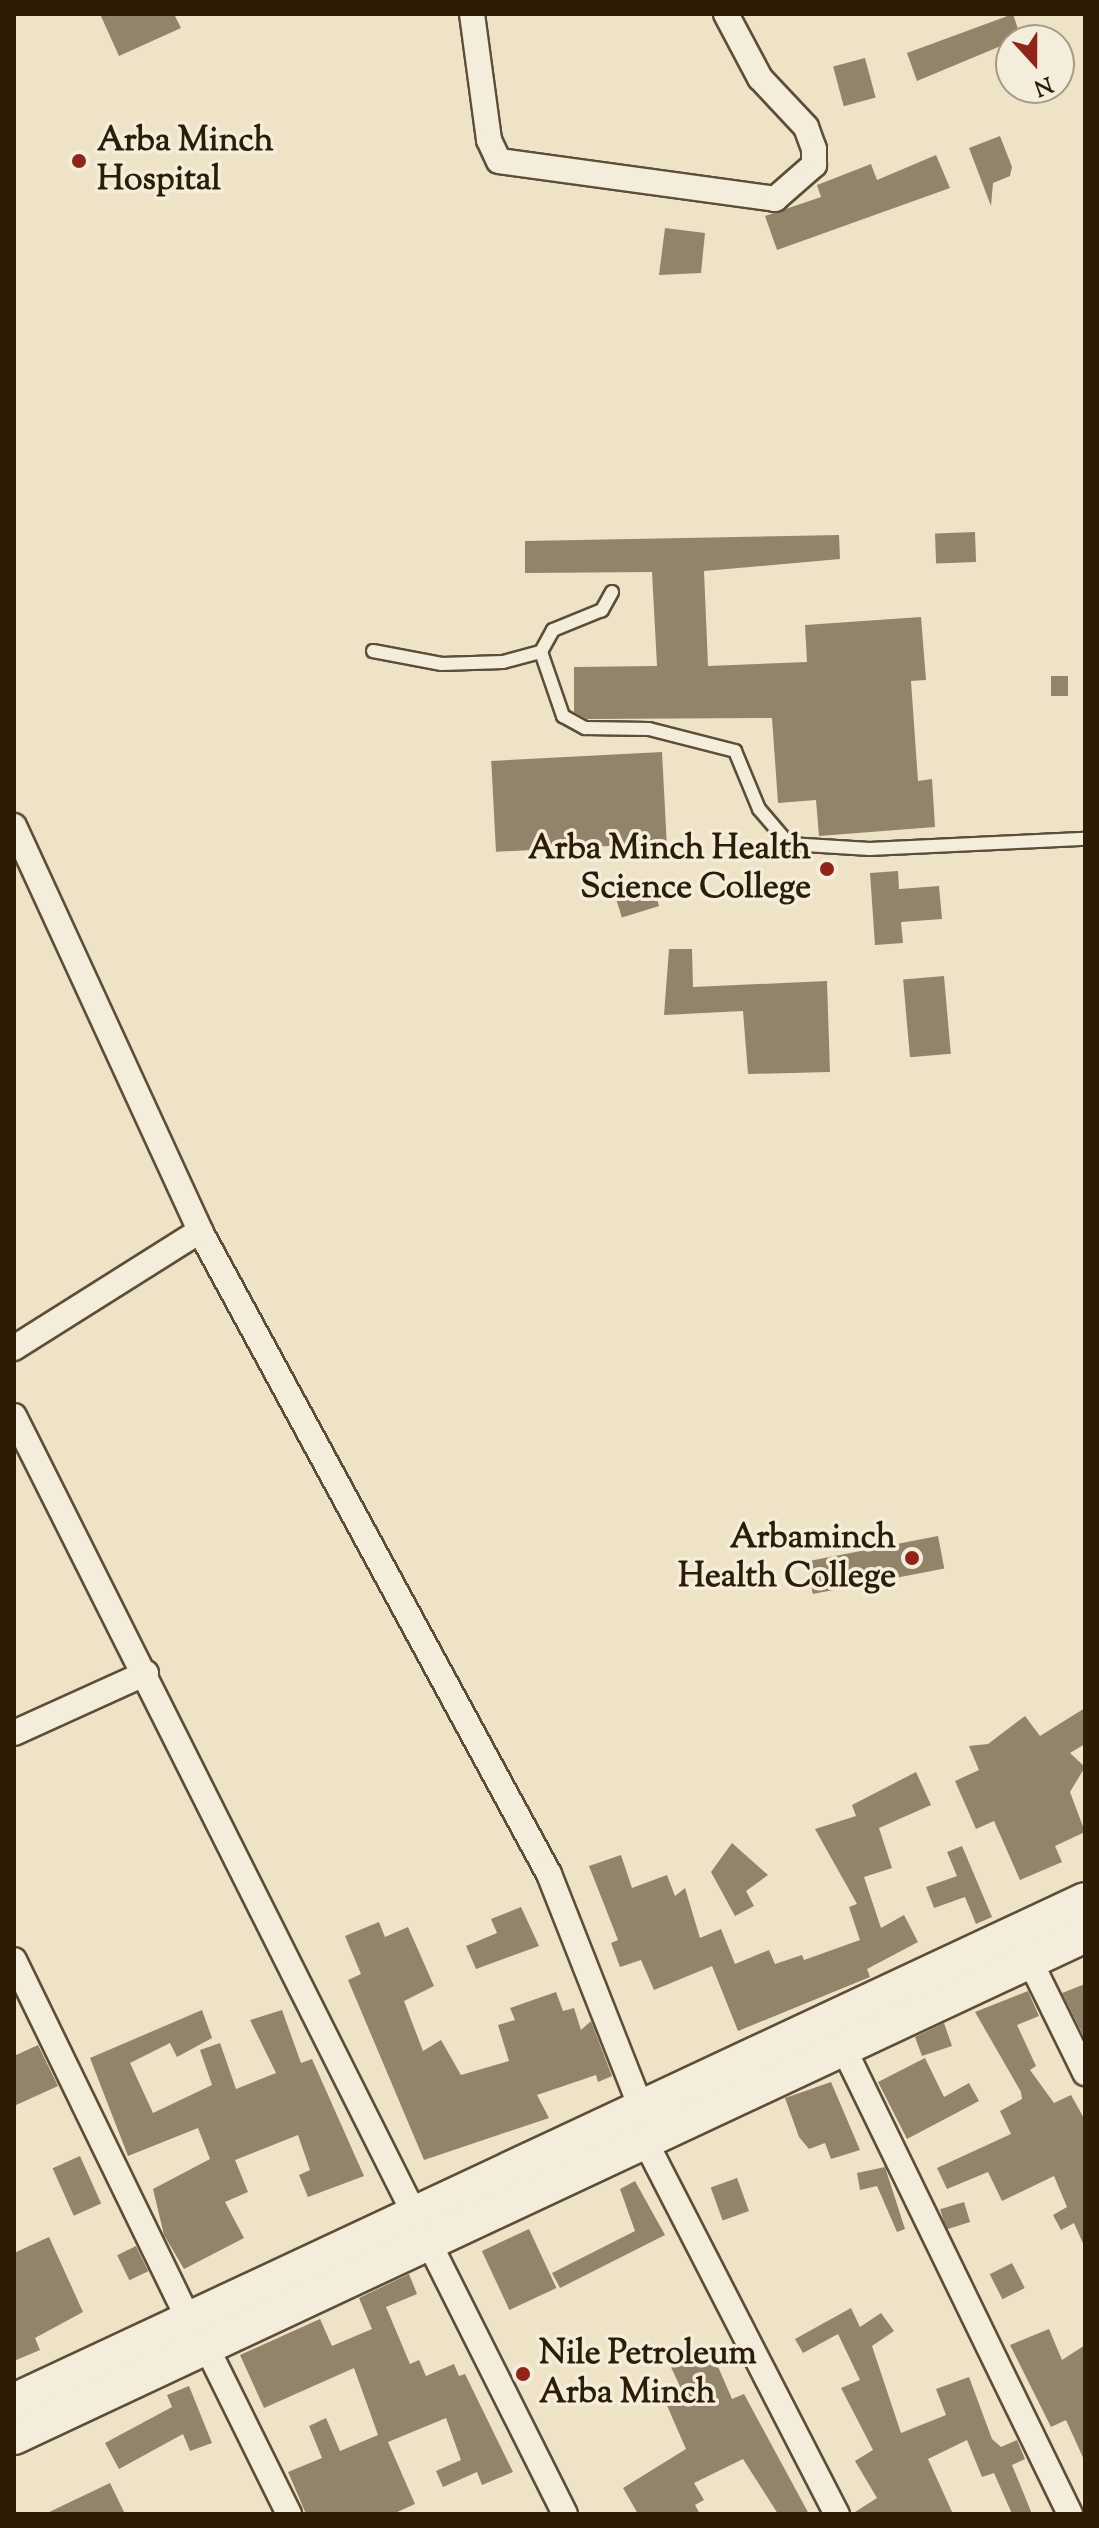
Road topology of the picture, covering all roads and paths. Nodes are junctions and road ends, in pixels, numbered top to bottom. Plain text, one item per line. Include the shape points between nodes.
1 (472, 14) edge
2 (726, 14) edge
3 (612, 592) dead end
4 (373, 651) dead end
5 (541, 652) junction
6 (14, 826) edge
7 (1085, 839) edge
8 (200, 1231) junction
9 (14, 1348) edge
10 (14, 1416) edge
11 (146, 1673) junction
12 (14, 1733) edge
13 (1085, 1900) edge
14 (1085, 1935) edge
15 (14, 1960) edge
16 (1030, 1961) junction
17 (842, 2045) junction
18 (1085, 2073) edge
19 (643, 2124) junction
20 (420, 2223) junction
21 (196, 2330) junction
22 (14, 2401) edge
23 (14, 2437) edge
24 (289, 2514) edge
25 (565, 2514) edge
26 (837, 2514) edge
27 (1070, 2514) edge

1 - 2 street via 489,140 499,161 775,199 814,165 814,149 806,127 760,78
3 - 5 lane via 602,610 553,630
4 - 5 lane via 442,664 503,662
5 - 7 lane via 549,690 572,725 649,729 735,751 759,809 789,844 870,849
6 - 8 street
8 - 9 street
8 - 19 street via 549,1874
10 - 11 street
11 - 12 street
11 - 20 street
13 - 19 main road
14 - 16 main road
15 - 21 street
16 - 17 main road
16 - 18 street
17 - 19 main road
17 - 27 street
19 - 20 main road
19 - 26 street
20 - 21 main road
20 - 25 street
21 - 22 main road
21 - 23 main road
21 - 24 street

